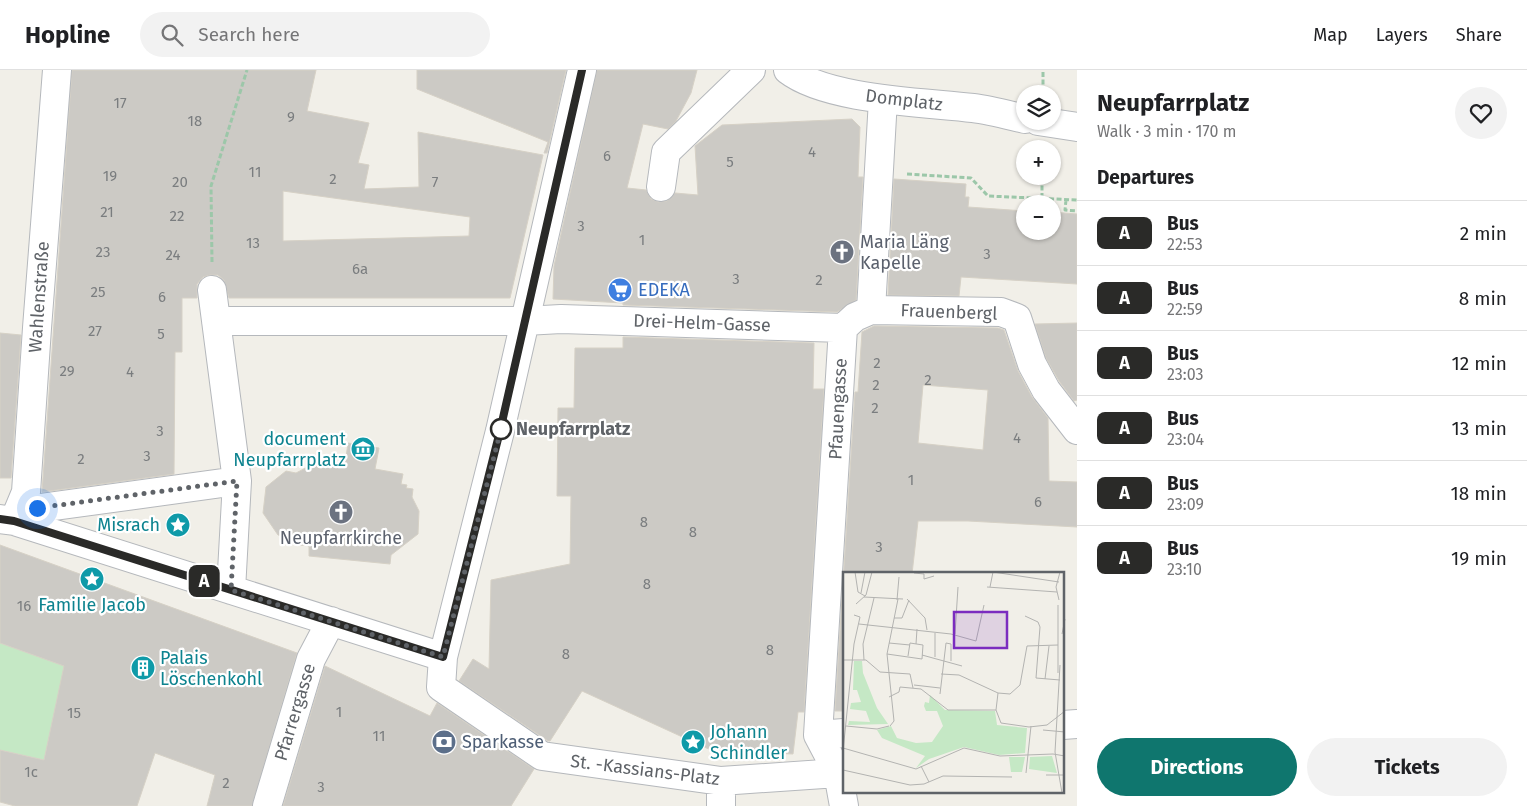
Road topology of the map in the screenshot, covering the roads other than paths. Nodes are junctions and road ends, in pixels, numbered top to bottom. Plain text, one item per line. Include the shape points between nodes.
1 (57, 70) edge
2 (582, 70) edge
3 (750, 70) edge
4 (788, 70) edge
5 (883, 99) junction
6 (1016, 116) edge
7 (1061, 125) edge
8 (1077, 127) edge
9 (661, 187) dead end
10 (212, 290) road end
11 (528, 310) junction
12 (871, 310) junction
13 (216, 321) junction
14 (843, 328) junction
15 (1077, 430) edge
16 (237, 481) junction
17 (11, 517) edge
18 (231, 590) junction
19 (331, 622) junction
20 (443, 657) junction
21 (1064, 724) edge
22 (1077, 724) edge
23 (831, 734) edge
24 (838, 773) junction
25 (721, 794) edge
26 (267, 806) edge
27 (844, 806) edge

1 - 17 street, Wahlenstraße via 26,492
2 - 11 street
3 - 9 street via 666,152
4 - 5 street, Domplatz via 814,85
5 - 6 street, Domplatz via 976,108
5 - 12 street
7 - 8 street
10 - 13 street
11 - 13 street
11 - 14 street, Drei-Helm-Gasse via 561,319
11 - 20 street
12 - 14 street via 855,317
12 - 15 street, Frauenbergl via 1001,312 1017,318 1032,364 1046,390
13 - 16 street
14 - 23 street, Pfauengasse
16 - 17 street
16 - 18 street
17 - 18 street
18 - 19 street
19 - 20 street
19 - 26 street, Pfarrergasse via 311,659
20 - 25 street, St. -Kassians-Platz via 441,687 542,756
21 - 22 street
23 - 24 street
24 - 25 street, St. -Kassians-Platz
24 - 27 street

